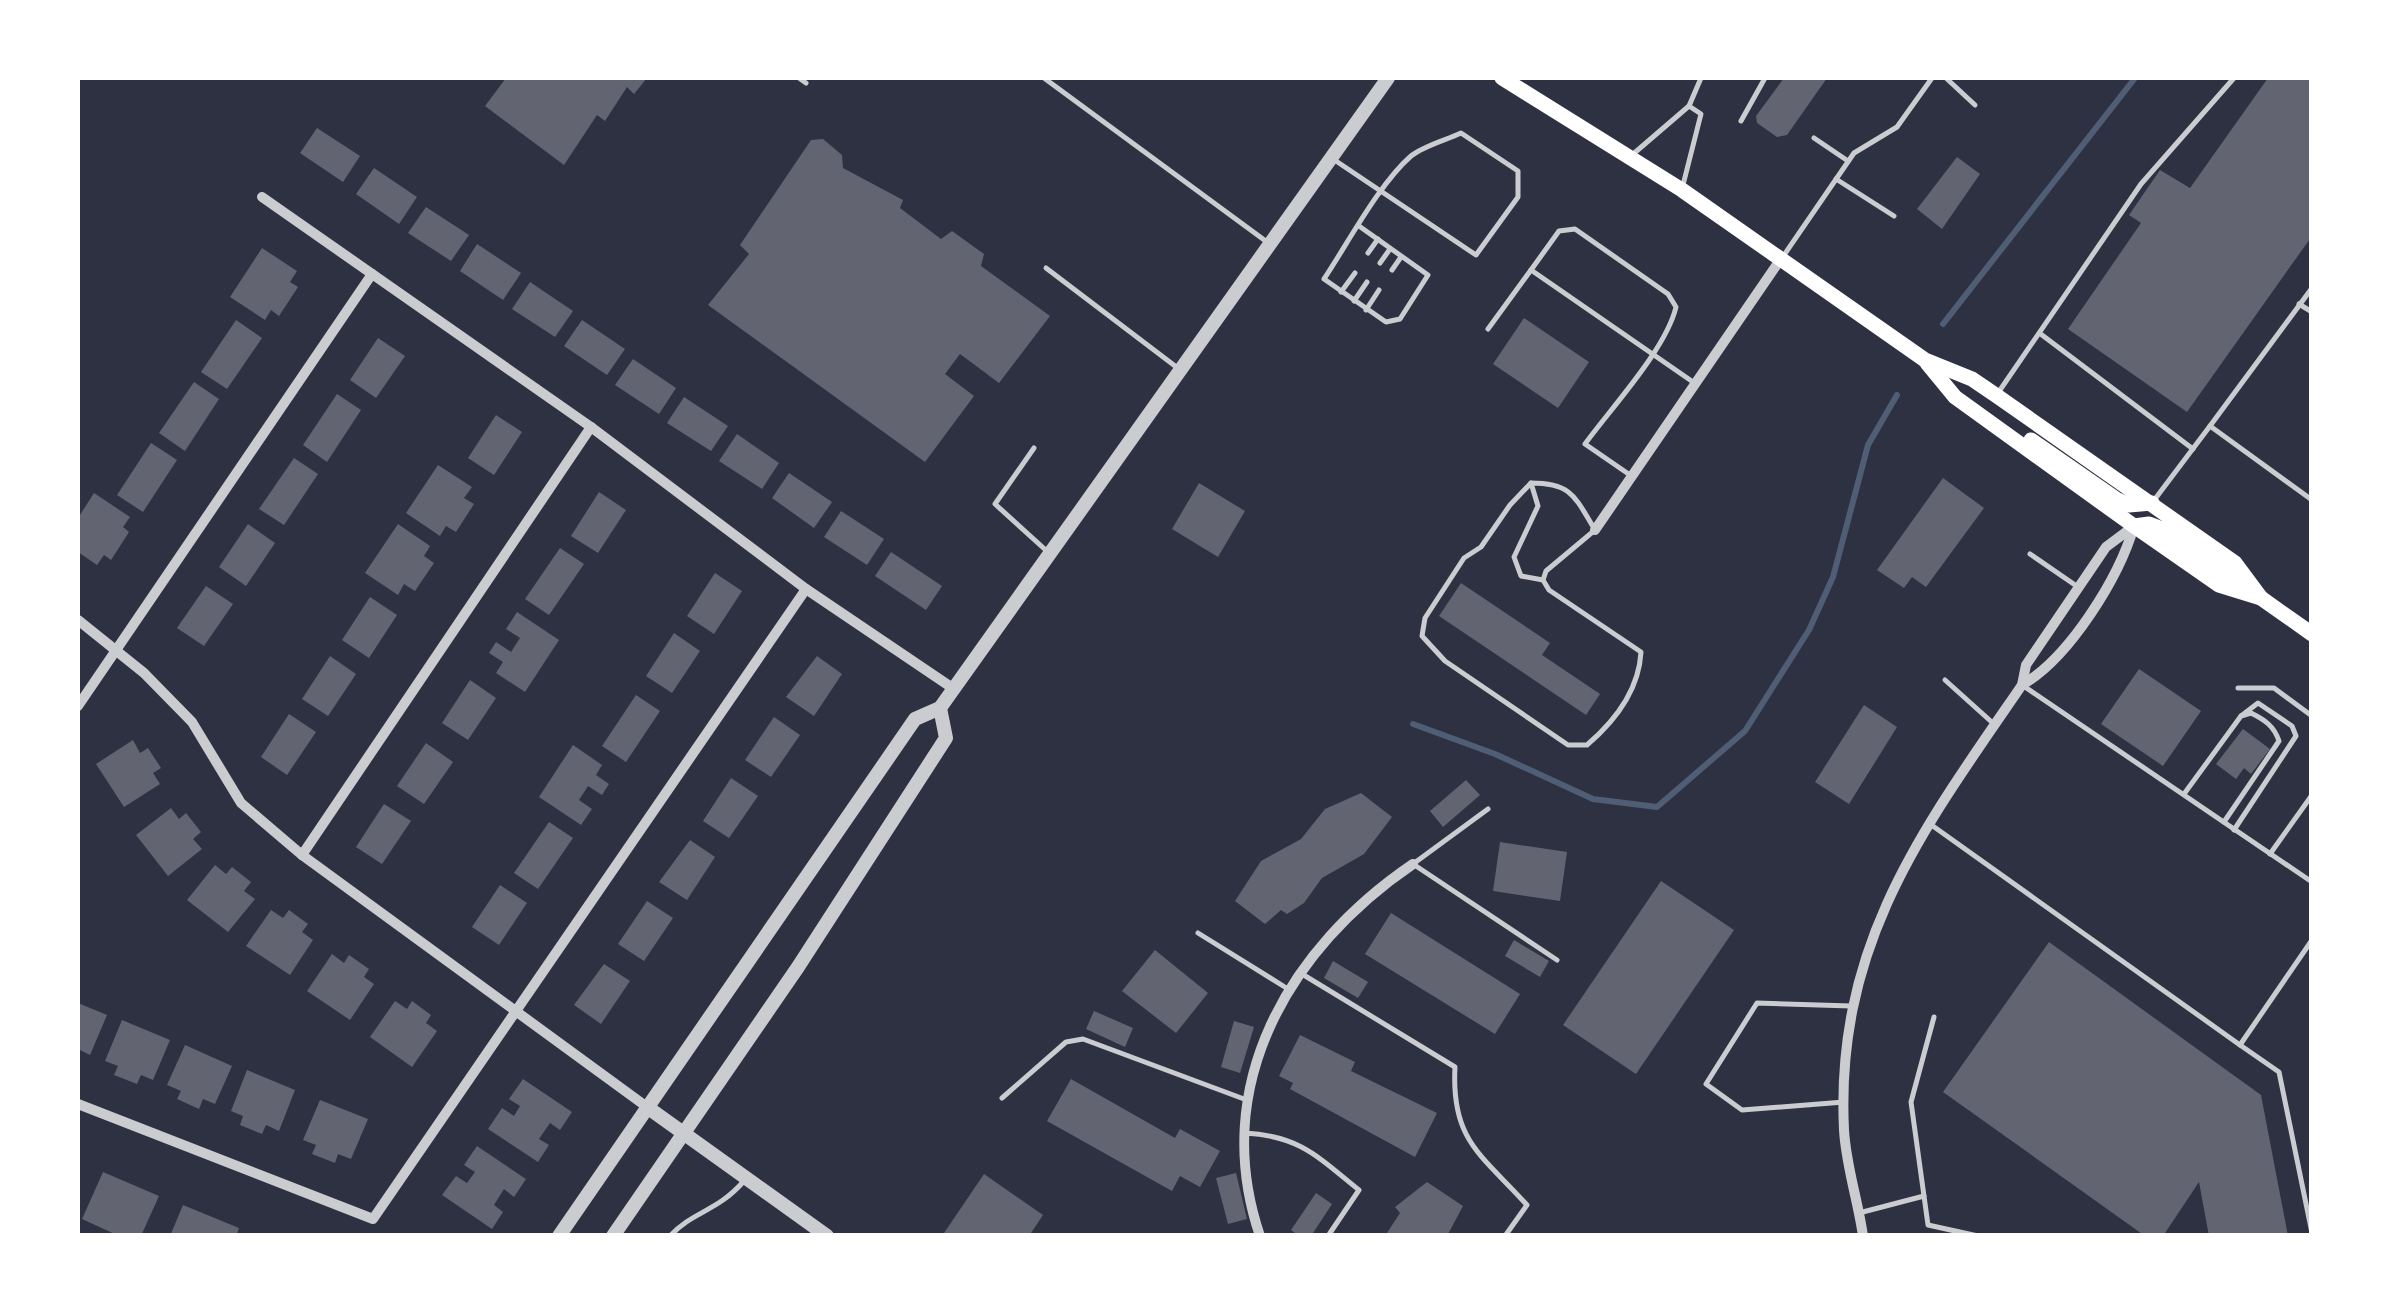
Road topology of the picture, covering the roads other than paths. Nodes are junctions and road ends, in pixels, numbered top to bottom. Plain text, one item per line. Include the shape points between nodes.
1 (799, 78) edge
2 (1044, 78) edge
3 (1388, 78) edge
4 (1502, 78) edge
5 (1701, 78) edge
6 (1765, 78) edge
7 (1932, 78) edge
8 (1946, 78) edge
9 (2234, 78) edge
10 (806, 83) dead end
11 (1976, 104) dead end
12 (1689, 106) junction
13 (1741, 121) dead end
14 (1814, 138) dead end
15 (1630, 157) junction
16 (1332, 158) junction
17 (1848, 161) junction
18 (1836, 179) junction
19 (1682, 190) junction
20 (1382, 194) junction
21 (262, 197) dead end
22 (1894, 216) dead end
23 (1359, 226) junction
24 (1378, 239) junction
25 (1272, 245) junction
26 (1390, 248) junction
27 (1368, 253) dead end
28 (1402, 256) junction
29 (1780, 260) junction
30 (1380, 262) dead end
31 (1046, 268) dead end
32 (1392, 270) dead end
33 (1531, 270) junction
34 (1354, 272) dead end
35 (372, 274) junction
36 (1367, 282) dead end
37 (2312, 288) edge
38 (1379, 290) dead end
39 (1341, 292) junction
40 (1354, 301) junction
41 (2300, 304) junction
42 (1366, 310) junction
43 (2312, 312) edge
44 (1488, 330) dead end
45 (2042, 335) junction
46 (1651, 353) junction
47 (1925, 360) junction
48 (1181, 371) junction
49 (1695, 384) junction
50 (1996, 396) junction
51 (1987, 420) junction
52 (2210, 426) junction
53 (591, 427) junction
54 (1034, 448) dead end
55 (2193, 449) junction
56 (1632, 476) junction
57 (1531, 484) junction
58 (2312, 500) edge
59 (2152, 503) junction
60 (2134, 526) junction
61 (1595, 530) junction
62 (2030, 554) dead end
63 (1052, 555) junction
64 (1543, 580) junction
65 (2078, 587) junction
66 (806, 588) junction
67 (2261, 598) junction
68 (78, 620) edge
69 (2312, 634) edge
70 (116, 650) junction
71 (1945, 680) dead end
72 (2022, 685) junction
73 (2238, 688) dead end
74 (954, 689) junction
75 (78, 706) edge
76 (940, 708) junction
77 (2241, 716) junction
78 (2312, 716) edge
79 (1995, 725) junction
80 (2184, 795) junction
81 (2312, 795) edge
82 (1488, 809) dead end
83 (1928, 822) junction
84 (2224, 822) junction
85 (2234, 830) junction
86 (2270, 854) junction
87 (302, 855) junction
88 (1414, 864) junction
89 (2312, 882) edge
90 (1198, 932) dead end
91 (2312, 940) edge
92 (1557, 960) dead end
93 (1302, 974) junction
94 (1291, 990) junction
95 (1854, 1006) junction
96 (516, 1013) junction
97 (1934, 1017) dead end
98 (2240, 1045) junction
99 (1002, 1098) dead end
100 (1244, 1099) junction
101 (1844, 1102) junction
102 (78, 1104) edge
103 (647, 1108) junction
104 (1244, 1133) junction
105 (683, 1135) junction
106 (746, 1178) junction
107 (1924, 1196) junction
108 (1860, 1213) junction
109 (2312, 1233) edge
110 (559, 1236) edge
111 (613, 1236) edge
112 (670, 1236) edge
113 (828, 1236) edge
114 (1260, 1236) edge
115 (1328, 1236) edge
116 (1506, 1236) edge
117 (1863, 1236) edge
118 (1978, 1236) edge

1 - 10 lane
2 - 25 lane
3 - 16 street
4 - 15 main road
5 - 12 lane
6 - 13 lane
7 - 17 lane via 1897,127
8 - 11 lane
9 - 45 lane via 2140,184
12 - 15 lane
12 - 19 lane via 1701,114
14 - 17 lane
15 - 19 main road
16 - 20 lane
16 - 25 street
17 - 18 lane
18 - 22 lane
18 - 29 lane
19 - 29 main road
20 - 20 lane via 1476,255 1518,196 1518,171 1461,133 1412,155
20 - 23 lane
21 - 35 street
23 - 24 lane
23 - 39 lane via 1324,279
24 - 26 lane
24 - 27 lane
25 - 48 street
26 - 28 lane
26 - 30 lane
28 - 32 lane
28 - 42 lane via 1428,276 1400,319 1386,322
29 - 47 main road
29 - 49 street
31 - 48 lane
33 - 44 lane
33 - 46 lane
33 - 46 lane via 1559,230 1575,229 1668,294 1676,307
34 - 39 lane
35 - 53 street
35 - 70 street
36 - 40 lane
37 - 41 lane
38 - 42 lane
39 - 40 lane
40 - 42 lane
41 - 43 lane
41 - 52 lane
45 - 50 lane
45 - 55 lane
46 - 49 lane
46 - 56 lane via 1586,444
47 - 50 main road
47 - 51 main road via 1954,397
48 - 63 street
49 - 56 street
50 - 59 main road
51 - 59 main road via 2025,436 2116,499
51 - 60 main road
52 - 55 lane
52 - 58 lane
53 - 66 street
53 - 87 street
54 - 63 lane via 995,504
55 - 59 lane
56 - 61 street
57 - 61 lane via 1557,483 1574,494
57 - 64 lane via 1538,506 1514,557 1521,576
57 - 64 lane via 1481,547 1464,558 1424,618 1422,636 1445,662 1568,745 1588,745 1608,727 1640,676 1641,652 1573,609
59 - 67 main road via 2235,563
60 - 65 street via 2106,548
60 - 67 main road via 2219,585
60 - 72 street via 2124,561 2048,670
61 - 64 lane
62 - 65 lane
63 - 74 street
65 - 72 street via 2026,665
66 - 74 street
66 - 96 street
67 - 69 main road
68 - 70 street
70 - 75 street
70 - 87 street via 192,722 240,803
71 - 79 lane
72 - 79 street
72 - 80 lane
73 - 78 lane via 2274,688
74 - 76 street
76 - 103 street via 915,719
76 - 105 street via 946,738
77 - 80 lane
77 - 84 lane via 2263,718 2278,741
77 - 85 lane via 2258,703 2296,736
79 - 83 street
80 - 84 lane
81 - 86 lane
82 - 88 lane
83 - 95 street via 1883,908
83 - 98 lane
84 - 85 lane
85 - 86 lane
86 - 89 lane
87 - 96 street
88 - 92 lane
88 - 93 street via 1363,906
90 - 94 lane
91 - 98 lane
93 - 94 street
93 - 116 lane via 1454,1067 1458,1120 1468,1144 1527,1205
94 - 100 street via 1275,1013
95 - 101 street
95 - 101 lane via 1756,1003 1706,1084 1742,1110
96 - 102 street via 373,1219
96 - 103 street
97 - 107 lane via 1911,1102
98 - 109 lane via 2279,1072
99 - 100 lane via 1066,1042 1083,1040
100 - 104 street
101 - 108 street
103 - 105 street
103 - 110 street
104 - 114 street via 1245,1192
104 - 115 lane via 1303,1144 1359,1190
105 - 106 street
105 - 111 street
106 - 112 lane via 727,1200
106 - 113 street
107 - 108 lane
107 - 118 lane via 1928,1224
108 - 117 street

